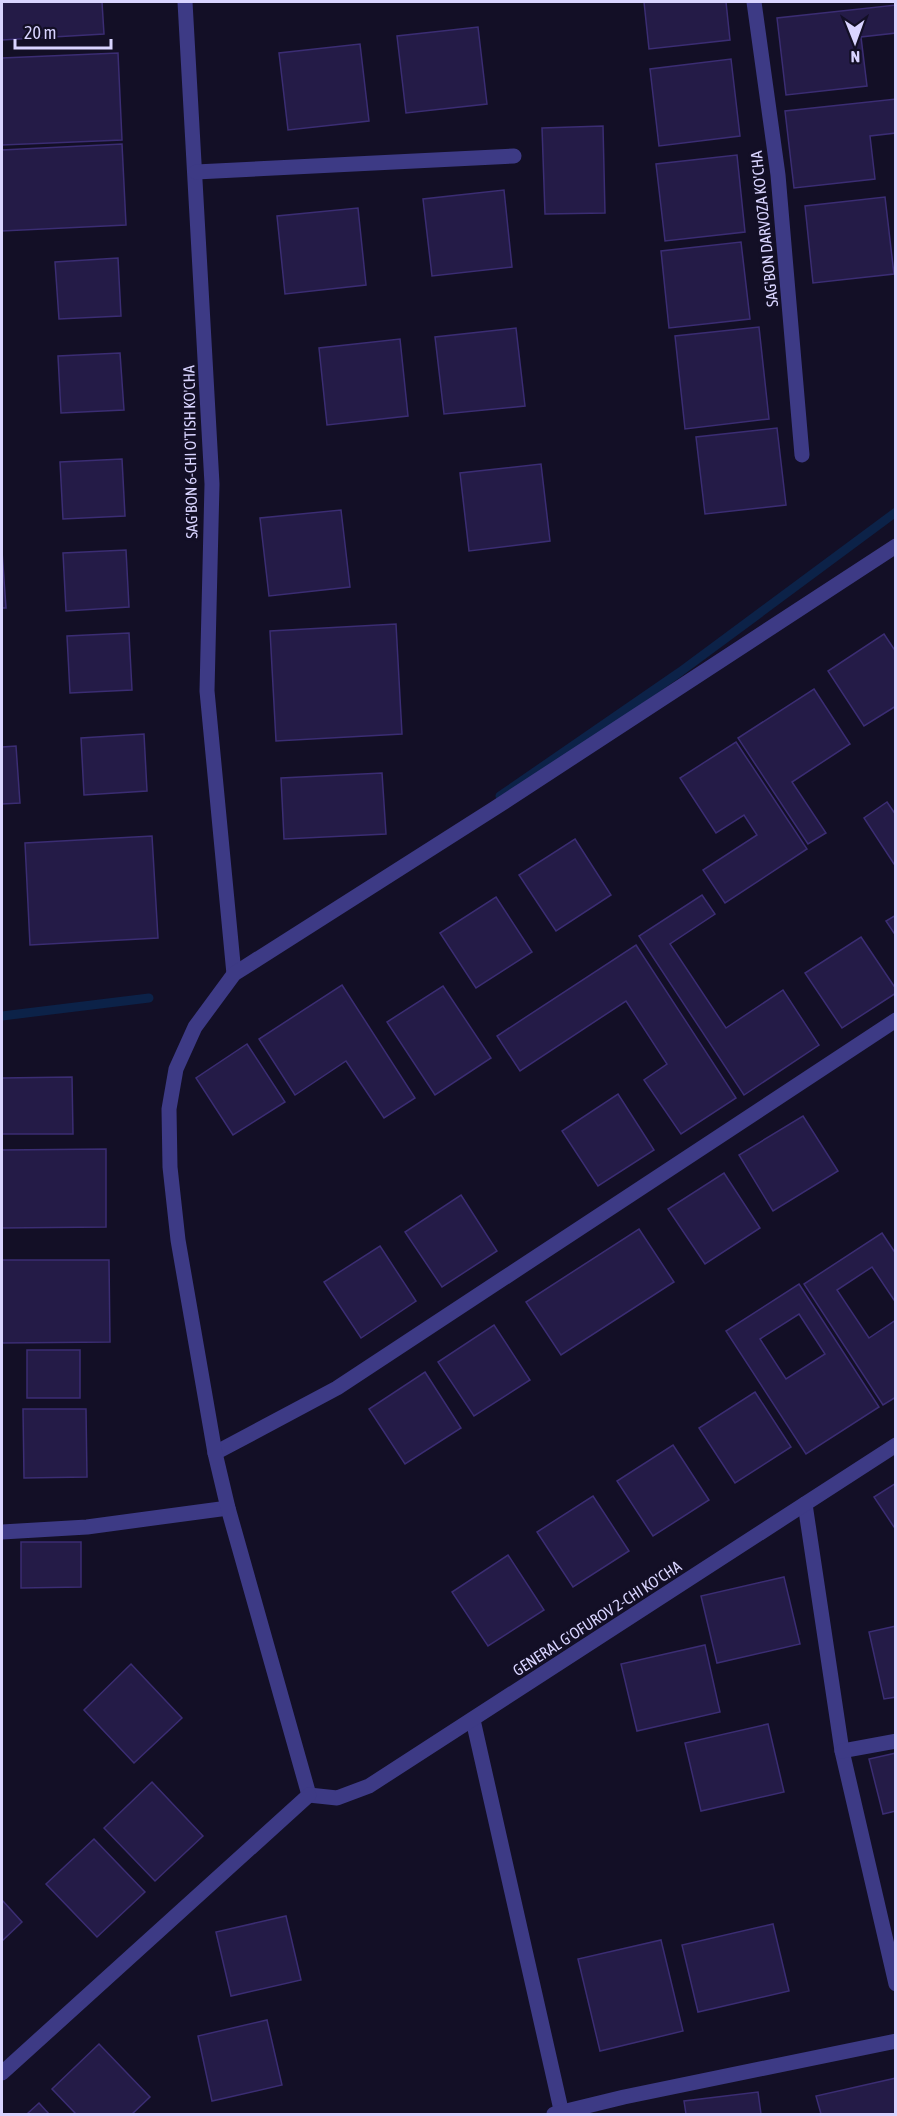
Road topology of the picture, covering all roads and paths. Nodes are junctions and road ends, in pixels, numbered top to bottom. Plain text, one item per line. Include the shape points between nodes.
1 (185, 2) edge
2 (754, 2) edge
3 (514, 156) dead end
4 (196, 172) junction
5 (802, 455) dead end
6 (896, 546) edge
7 (234, 974) junction
8 (896, 1020) edge
9 (896, 1445) edge
10 (215, 1454) junction
11 (805, 1504) junction
12 (228, 1508) junction
13 (2, 1532) edge
14 (473, 1720) junction
15 (896, 1741) edge
16 (842, 1751) junction
17 (309, 1795) junction
18 (896, 1984) edge
19 (896, 2041) edge
20 (2, 2073) edge
21 (559, 2114) edge

1 - 4 street, SAG'BON 6-CHI O'TISH KO'CHA
2 - 5 street, SAG'BON DARVOZA KO'CHA via 778,175
3 - 4 street
4 - 7 street, SAG'BON 6-CHI O'TISH KO'CHA via 212,484 207,691
6 - 7 street
7 - 10 street via 195,1027 176,1069 169,1109 178,1240
8 - 10 street via 337,1388
9 - 11 street, GENERAL G'OFUROV 2-CHI KO'CHA
10 - 12 street
11 - 14 street, GENERAL G'OFUROV 2-CHI KO'CHA
11 - 16 street
12 - 13 street via 87,1527
12 - 17 street
14 - 17 street, GENERAL G'OFUROV 2-CHI KO'CHA via 369,1786 337,1798
14 - 21 street
15 - 16 street
16 - 18 street
17 - 20 street
19 - 21 street

